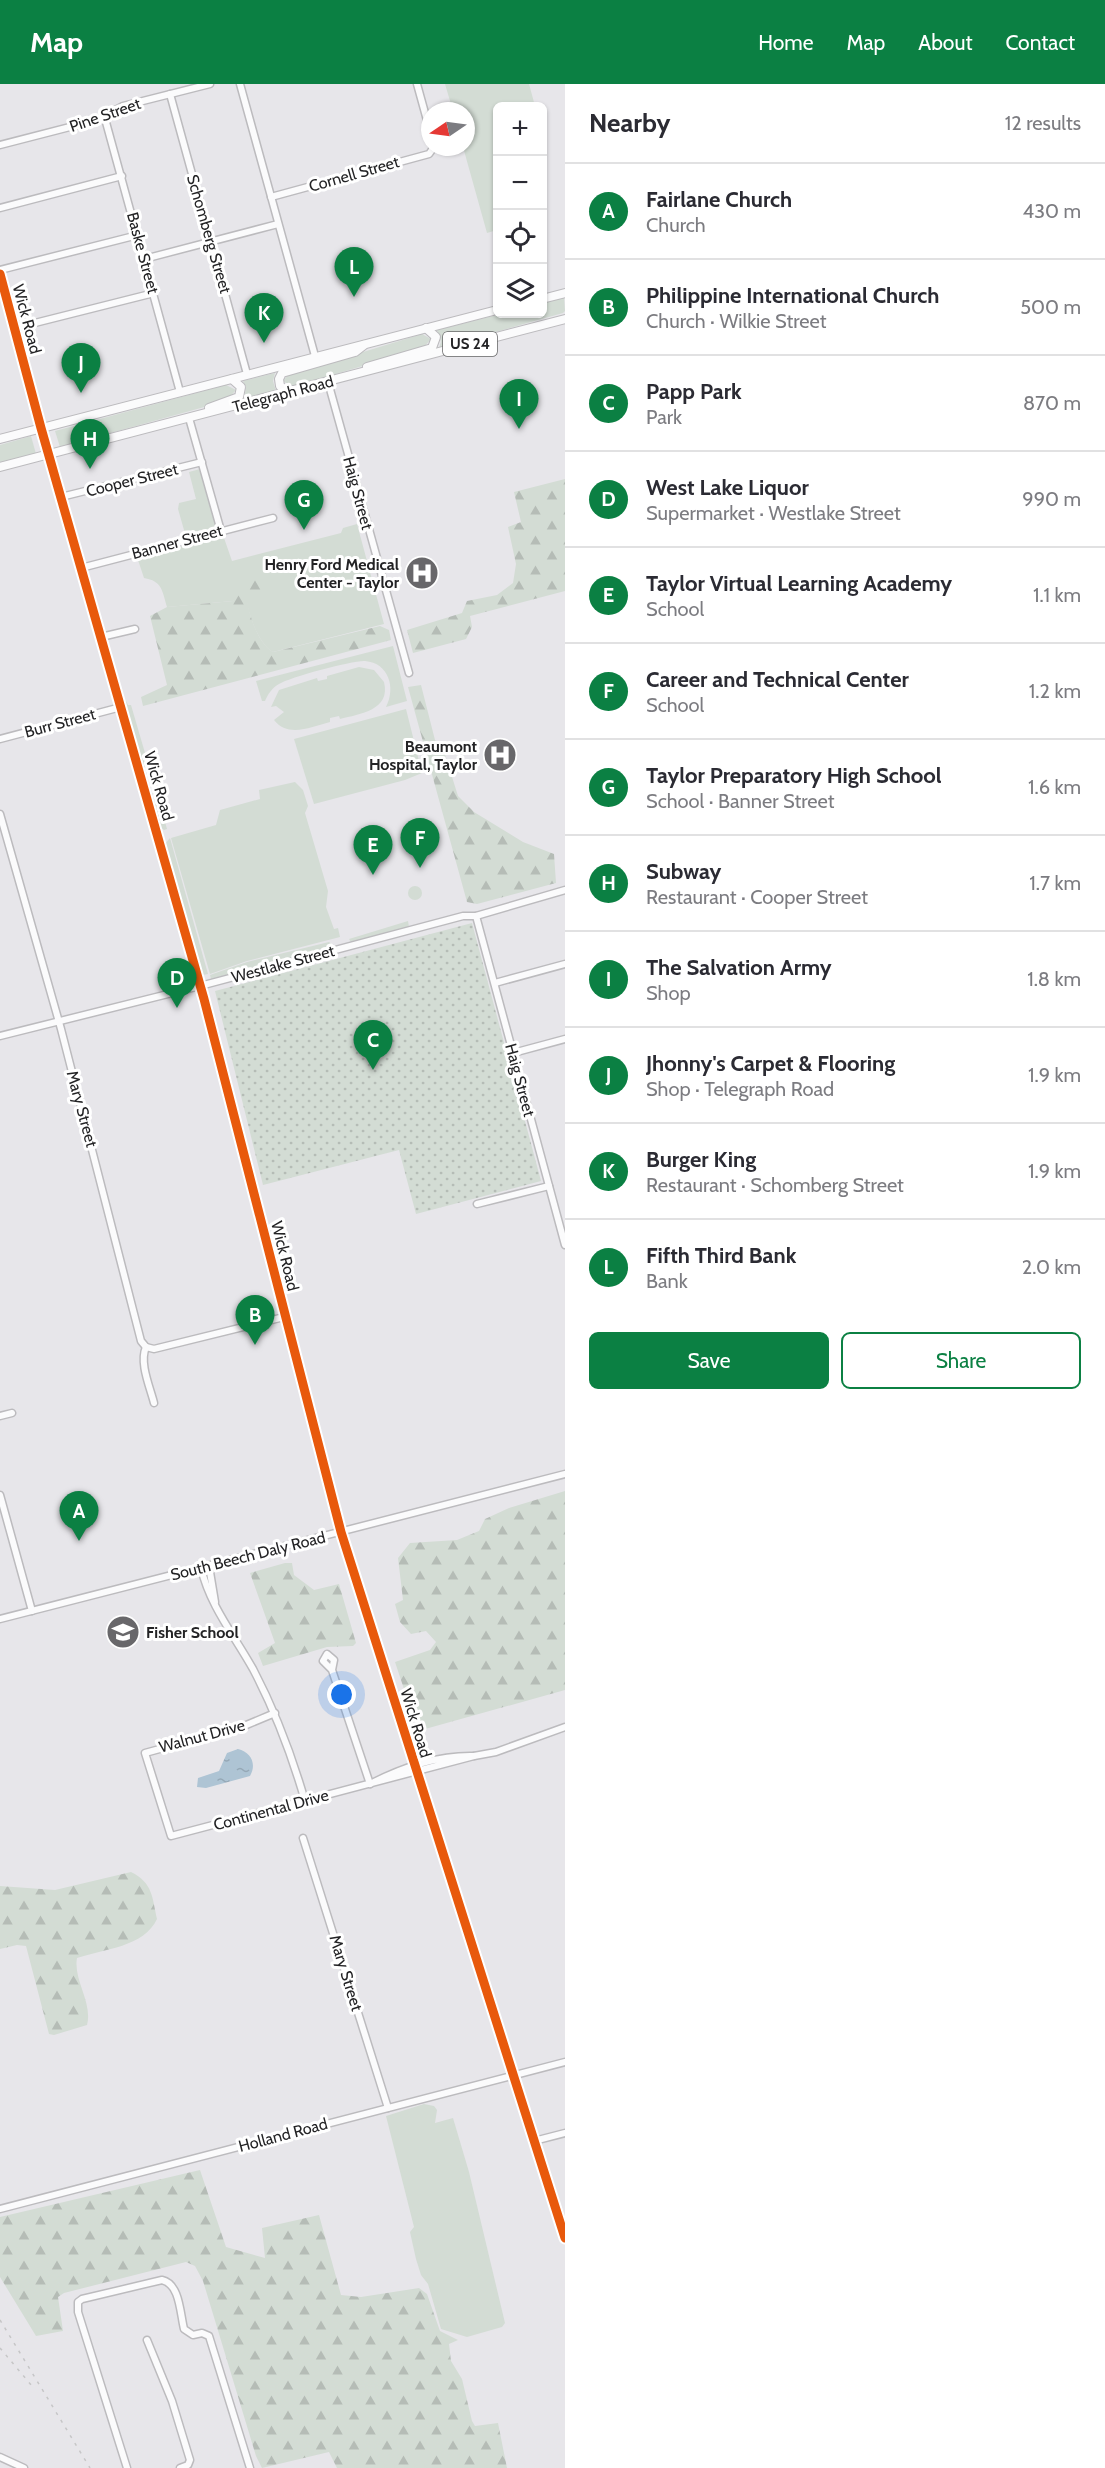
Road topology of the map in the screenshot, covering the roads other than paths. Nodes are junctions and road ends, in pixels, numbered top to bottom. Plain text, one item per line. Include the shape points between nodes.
1 (210, 84) edge
2 (240, 84) edge
3 (417, 84) edge
4 (170, 94) junction
5 (422, 102) edge
6 (104, 115) junction
7 (0, 145) edge
8 (421, 155) edge
9 (122, 176) junction
10 (271, 197) junction
11 (0, 208) edge
12 (278, 224) junction
13 (138, 235) junction
14 (211, 242) junction
15 (144, 260) junction
16 (0, 272) edge
17 (2, 288) edge
18 (153, 293) junction
19 (565, 293) edge
20 (547, 298) edge
21 (493, 311) edge
22 (565, 314) edge
23 (565, 319) edge
24 (15, 328) junction
25 (426, 328) junction
26 (496, 338) junction
27 (366, 343) junction
28 (315, 356) junction
29 (247, 374) junction
30 (232, 378) junction
31 (338, 379) junction
32 (328, 382) junction
33 (180, 392) junction
34 (289, 393) junction
35 (189, 418) junction
36 (162, 425) junction
37 (41, 428) junction
38 (1, 439) edge
39 (49, 455) junction
40 (202, 462) junction
41 (0, 467) edge
42 (61, 497) junction
43 (273, 518) dead end
44 (221, 531) junction
45 (81, 568) junction
46 (135, 629) dead end
47 (101, 638) junction
48 (409, 673) dead end
49 (121, 707) junction
50 (0, 739) edge
51 (0, 814) edge
52 (565, 890) edge
53 (476, 916) junction
54 (565, 964) edge
55 (495, 983) junction
56 (200, 986) junction
57 (58, 1022) junction
58 (0, 1036) edge
59 (565, 1039) edge
60 (513, 1053) junction
61 (549, 1186) junction
62 (477, 1204) dead end
63 (565, 1245) edge
64 (284, 1317) junction
65 (146, 1347) junction
66 (154, 1403) dead end
67 (12, 1413) dead end
68 (0, 1416) edge
69 (565, 1474) edge
70 (0, 1495) edge
71 (341, 1532) junction
72 (209, 1566) junction
73 (201, 1568) junction
74 (215, 1606) junction
75 (32, 1611) junction
76 (0, 1619) edge
77 (332, 1670) dead end
78 (274, 1713) junction
79 (565, 1727) edge
80 (415, 1770) junction
81 (370, 1784) junction
82 (305, 1801) junction
83 (171, 1836) joint
84 (303, 1838) dead end
85 (565, 2061) edge
86 (512, 2075) junction
87 (388, 2108) junction
88 (565, 2133) edge
89 (534, 2141) junction
90 (0, 2209) edge
91 (565, 2210) edge
92 (557, 2212) junction
93 (565, 2238) edge
94 (147, 2340) dead end
95 (0, 2457) edge
96 (24, 2468) edge
97 (127, 2468) edge
98 (180, 2468) edge
99 (250, 2468) edge

1 - 4 street, Pine Street
2 - 10 street
3 - 5 street
4 - 6 street, Pine Street
4 - 14 street, Schomberg Street
6 - 7 street, Pine Street
6 - 9 street, Baske Street
8 - 10 street, Cornell Street
9 - 11 street
9 - 13 street, Baske Street
10 - 12 street
12 - 14 street
12 - 28 street
13 - 15 street, Baske Street
13 - 16 street
14 - 15 street
14 - 29 street, Schomberg Street
15 - 18 street, Baske Street
16 - 17 street, Wick Road
17 - 24 street, Wick Road
18 - 24 street
18 - 33 street, Baske Street
19 - 20 main road
21 - 25 main road, Telegraph Road / US 24
22 - 26 main road via 515,328
23 - 26 main road, Telegraph Road / US 24
24 - 37 street, Wick Road
25 - 27 main road, Telegraph Road / US 24
25 - 31 main road via 436,337 432,348
26 - 31 main road, Telegraph Road / US 24
27 - 28 main road, Telegraph Road / US 24
27 - 34 main road via 355,352 282,373 280,386
28 - 29 main road, Telegraph Road / US 24
29 - 30 main road, Telegraph Road / US 24
30 - 33 main road, Telegraph Road / US 24
30 - 36 main road via 242,390 236,400 174,417
31 - 32 main road, Telegraph Road / US 24
32 - 34 main road, Telegraph Road / US 24
32 - 48 street, Haig Street
33 - 37 main road, Telegraph Road / US 24
34 - 35 main road, Telegraph Road / US 24
35 - 36 main road, Telegraph Road / US 24
35 - 40 street
36 - 39 main road, Telegraph Road / US 24
37 - 38 main road, Telegraph Road / US 24
37 - 39 street, Wick Road
39 - 41 main road, Telegraph Road / US 24
39 - 42 street, Wick Road
40 - 42 street, Cooper Street
40 - 44 street
42 - 45 street, Wick Road
43 - 44 street, Banner Street
44 - 45 street, Banner Street
45 - 47 street, Wick Road
46 - 47 street
47 - 49 street, Wick Road
49 - 50 street, Burr Street
49 - 56 street, Wick Road
51 - 57 street, Mary Street
52 - 53 street, Westlake Street
53 - 55 street, Haig Street
53 - 56 street, Westlake Street via 458,917
54 - 55 street
55 - 60 street, Haig Street
56 - 57 street, Westlake Street
56 - 64 street, Wick Road
57 - 58 street, Westlake Street
57 - 65 street, Mary Street via 141,1341
59 - 60 street
60 - 61 street, Haig Street
61 - 62 street
61 - 63 street, Haig Street
64 - 65 street via 154,1349
64 - 71 street, Wick Road
65 - 66 street, Mary Street via 143,1354
67 - 68 street
69 - 71 street, South Beech Daly Road
70 - 75 street
71 - 72 street, South Beech Daly Road
71 - 80 street, Wick Road
72 - 73 street, South Beech Daly Road
72 - 74 street
73 - 74 street
73 - 75 street, South Beech Daly Road
74 - 78 street
75 - 76 street, South Beech Daly Road
77 - 81 street
78 - 82 street
78 - 83 street, Walnut Drive via 244,1726 145,1753
79 - 80 street, Continental Drive via 506,1749
80 - 81 street, Continental Drive
80 - 86 street, Wick Road
81 - 82 street, Continental Drive
82 - 83 street, Continental Drive
84 - 87 street, Mary Street
85 - 86 street, Holland Road
86 - 87 street, Holland Road
86 - 89 street, Wick Road
87 - 90 street, Holland Road
88 - 89 street
89 - 92 street, Wick Road
91 - 92 street
92 - 93 street, Wick Road
94 - 98 street via 190,2460
95 - 96 street
97 - 99 street via 78,2302 162,2280 175,2288 184,2329 193,2335 210,2336

